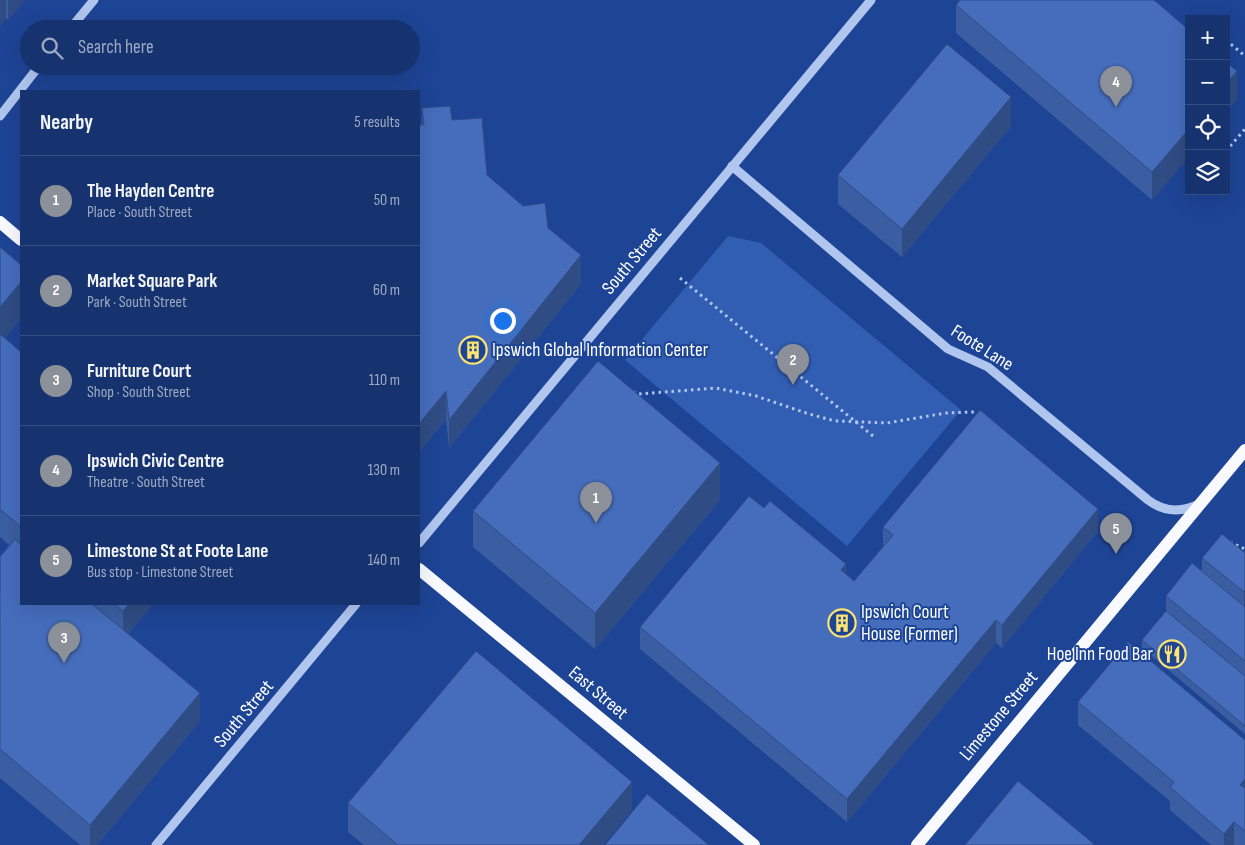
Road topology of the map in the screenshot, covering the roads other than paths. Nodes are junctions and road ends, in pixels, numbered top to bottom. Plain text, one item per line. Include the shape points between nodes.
1 (94, 0) edge
2 (871, 0) edge
3 (77, 20) edge
4 (33, 75) edge
5 (21, 90) edge
6 (20, 91) edge
7 (0, 116) edge
8 (732, 166) junction
9 (0, 222) edge
10 (20, 239) edge
11 (1245, 450) edge
12 (1201, 503) junction
13 (420, 542) edge
14 (420, 570) edge
15 (355, 605) edge
16 (156, 845) edge
17 (754, 845) edge
18 (917, 845) edge

1 - 3 street
2 - 8 street, South Street
4 - 5 street
6 - 7 street
8 - 12 street, Foote Lane via 948,349 988,367 1148,500 1175,511
8 - 13 street, South Street
9 - 10 main road
11 - 12 main road, Limestone Street
12 - 18 main road, Limestone Street
14 - 17 main road, East Street
15 - 16 street, South Street

